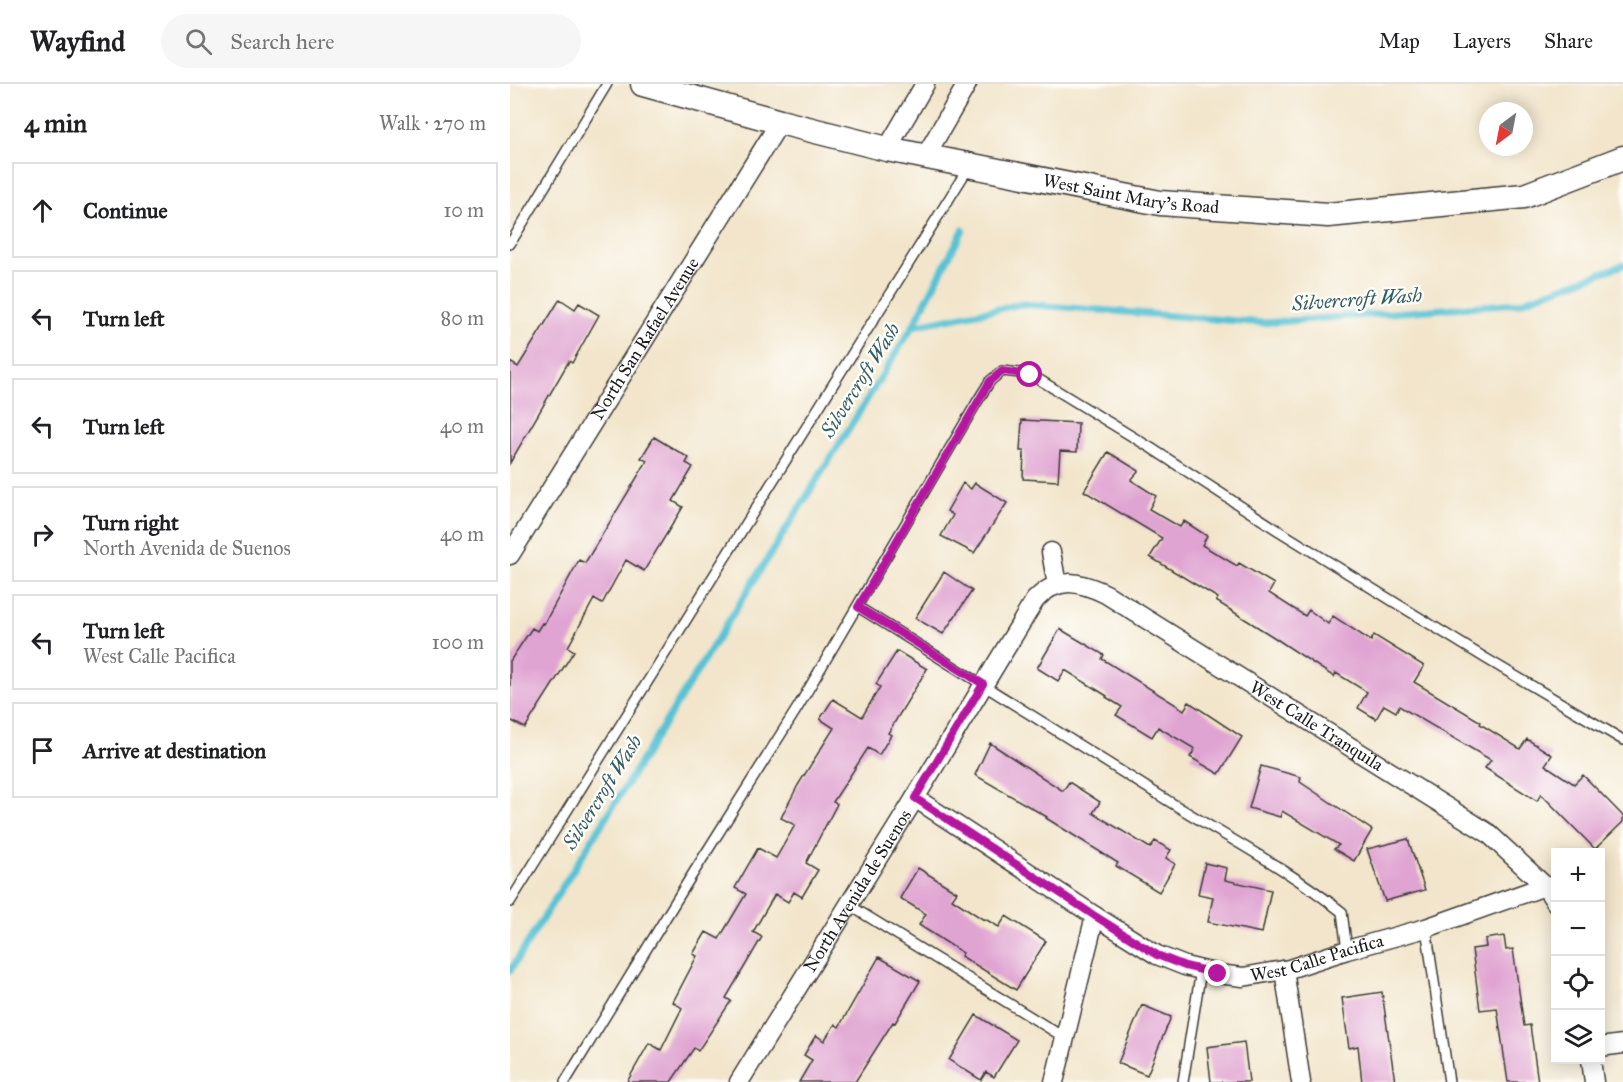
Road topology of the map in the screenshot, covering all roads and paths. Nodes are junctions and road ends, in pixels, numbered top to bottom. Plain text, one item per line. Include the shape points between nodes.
1 (607, 84) edge
2 (643, 84) edge
3 (925, 84) edge
4 (967, 84) edge
5 (780, 122) junction
6 (887, 149) junction
7 (925, 157) junction
8 (1623, 158) edge
9 (968, 166) junction
10 (510, 244) edge
11 (1051, 552) dead end
12 (510, 555) edge
13 (1057, 585) junction
14 (858, 607) junction
15 (983, 684) junction
16 (1623, 740) edge
17 (915, 798) junction
18 (1545, 886) junction
19 (510, 902) edge
20 (1555, 902) edge
21 (849, 905) junction
22 (1095, 916) junction
23 (1426, 928) junction
24 (1347, 950) junction
25 (1201, 970) junction
26 (1284, 970) junction
27 (1065, 1038) junction
28 (1623, 1044) edge
29 (1605, 1046) edge
30 (1592, 1064) edge
31 (565, 1082) edge
32 (739, 1082) edge
33 (1054, 1082) edge
34 (1183, 1082) edge
35 (1301, 1082) edge
36 (1449, 1082) edge
37 (1594, 1082) edge

1 - 10 lane
2 - 5 main road, West Saint Mary's Road
3 - 6 street
4 - 7 street
5 - 6 main road, West Saint Mary's Road
5 - 12 street, North San Rafael Avenue
6 - 7 main road, West Saint Mary's Road
7 - 9 main road, West Saint Mary's Road
8 - 9 main road, West Saint Mary's Road via 1524,196 1328,215 1160,203
9 - 19 lane
11 - 13 street
13 - 15 street, North Avenida de Suenos via 1044,590 1035,600
13 - 18 street, West Calle Tranquila via 1086,585 1106,594 1488,833
14 - 15 lane
14 - 16 lane via 990,381 1002,371 1030,375
14 - 31 lane
15 - 17 street, North Avenida de Suenos
15 - 24 lane via 1320,894 1342,912
17 - 21 street, North Avenida de Suenos
17 - 22 street, West Calle Pacifica
18 - 20 street, West Calle Tranquila
18 - 23 street, West Calle Pacifica
21 - 27 lane
21 - 32 street, North Avenida de Suenos
22 - 25 street, West Calle Pacifica via 1157,955
22 - 27 street
23 - 24 street, West Calle Pacifica
23 - 36 lane
24 - 26 street, West Calle Pacifica
25 - 26 street, West Calle Pacifica via 1243,977
25 - 34 lane
26 - 35 street
27 - 33 street
28 - 29 street
30 - 37 street

